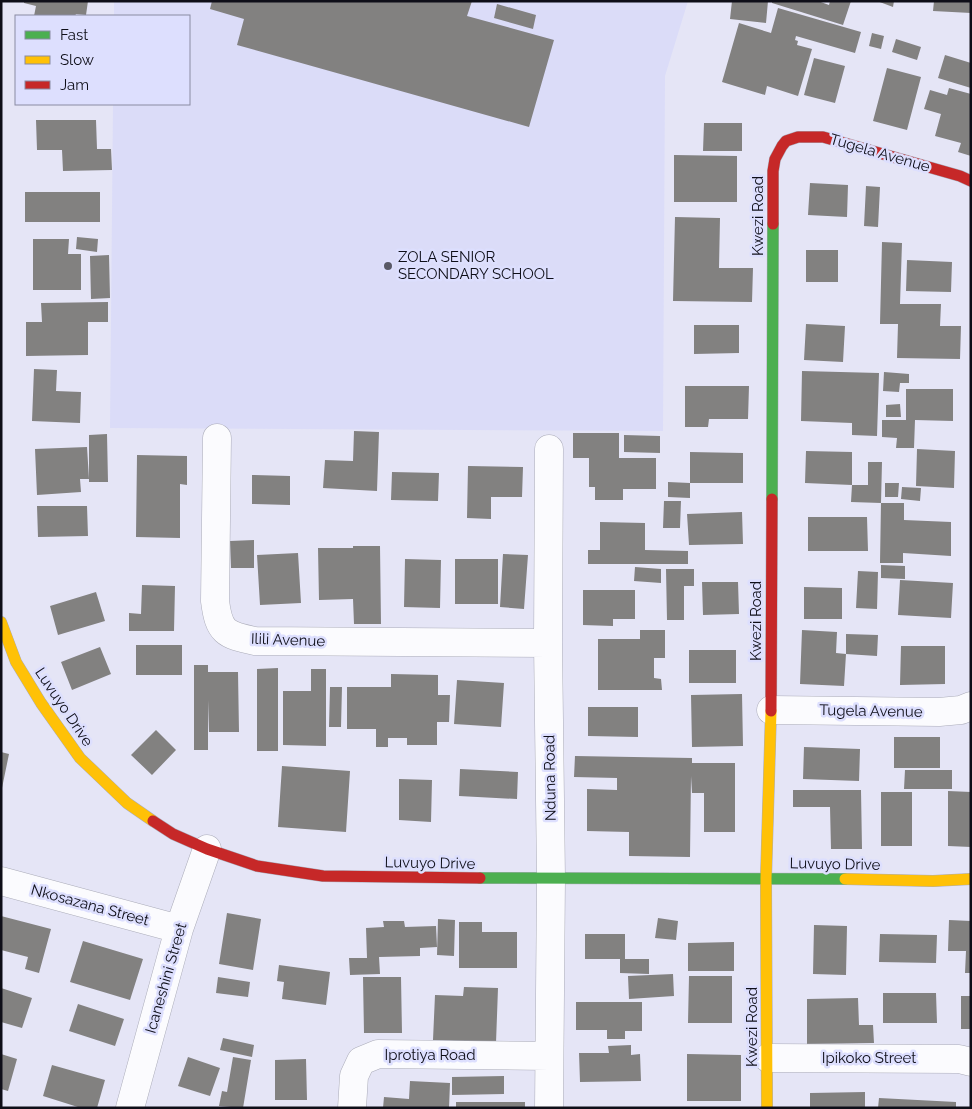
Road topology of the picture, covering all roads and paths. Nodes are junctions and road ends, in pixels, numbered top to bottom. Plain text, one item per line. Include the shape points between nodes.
1 (788, 140) joint
2 (971, 181) edge
3 (217, 438) dead end
4 (549, 448) dead end
5 (1, 622) edge
6 (548, 643) junction
7 (971, 706) edge
8 (771, 710) junction
9 (207, 850) junction
10 (551, 878) junction
11 (766, 878) junction
12 (971, 879) edge
13 (1, 881) edge
14 (180, 929) junction
15 (549, 1056) junction
16 (768, 1058) junction
17 (971, 1062) edge
18 (130, 1108) edge
19 (352, 1108) edge
20 (549, 1108) edge
21 (767, 1108) edge

1 - 2 street, Tugela Avenue via 802,135 823,137
1 - 8 street, Kwezi Road via 778,152 773,171
3 - 6 street, Ilili Avenue via 215,601 218,619 225,631 237,638 255,641
4 - 6 street, Nduna Road
5 - 9 street, Luvuyo Drive via 16,662 80,758 127,803 174,834
6 - 10 street, Nduna Road
7 - 8 street, Tugela Avenue via 939,712
8 - 11 street, Kwezi Road
9 - 10 street, Luvuyo Drive via 257,866 323,876
9 - 14 street, Icaneshini Street
10 - 11 street, Luvuyo Drive
10 - 15 street, Nduna Road
11 - 12 street, Luvuyo Drive
11 - 16 street, Kwezi Road
13 - 14 street, Nkosazana Street
14 - 18 street, Icaneshini Street
15 - 19 street, Iprotiya Road via 378,1054 361,1061 354,1076
15 - 20 street, Nduna Road
16 - 17 street, Ipikoko Street via 959,1059
16 - 21 street, Kwezi Road

